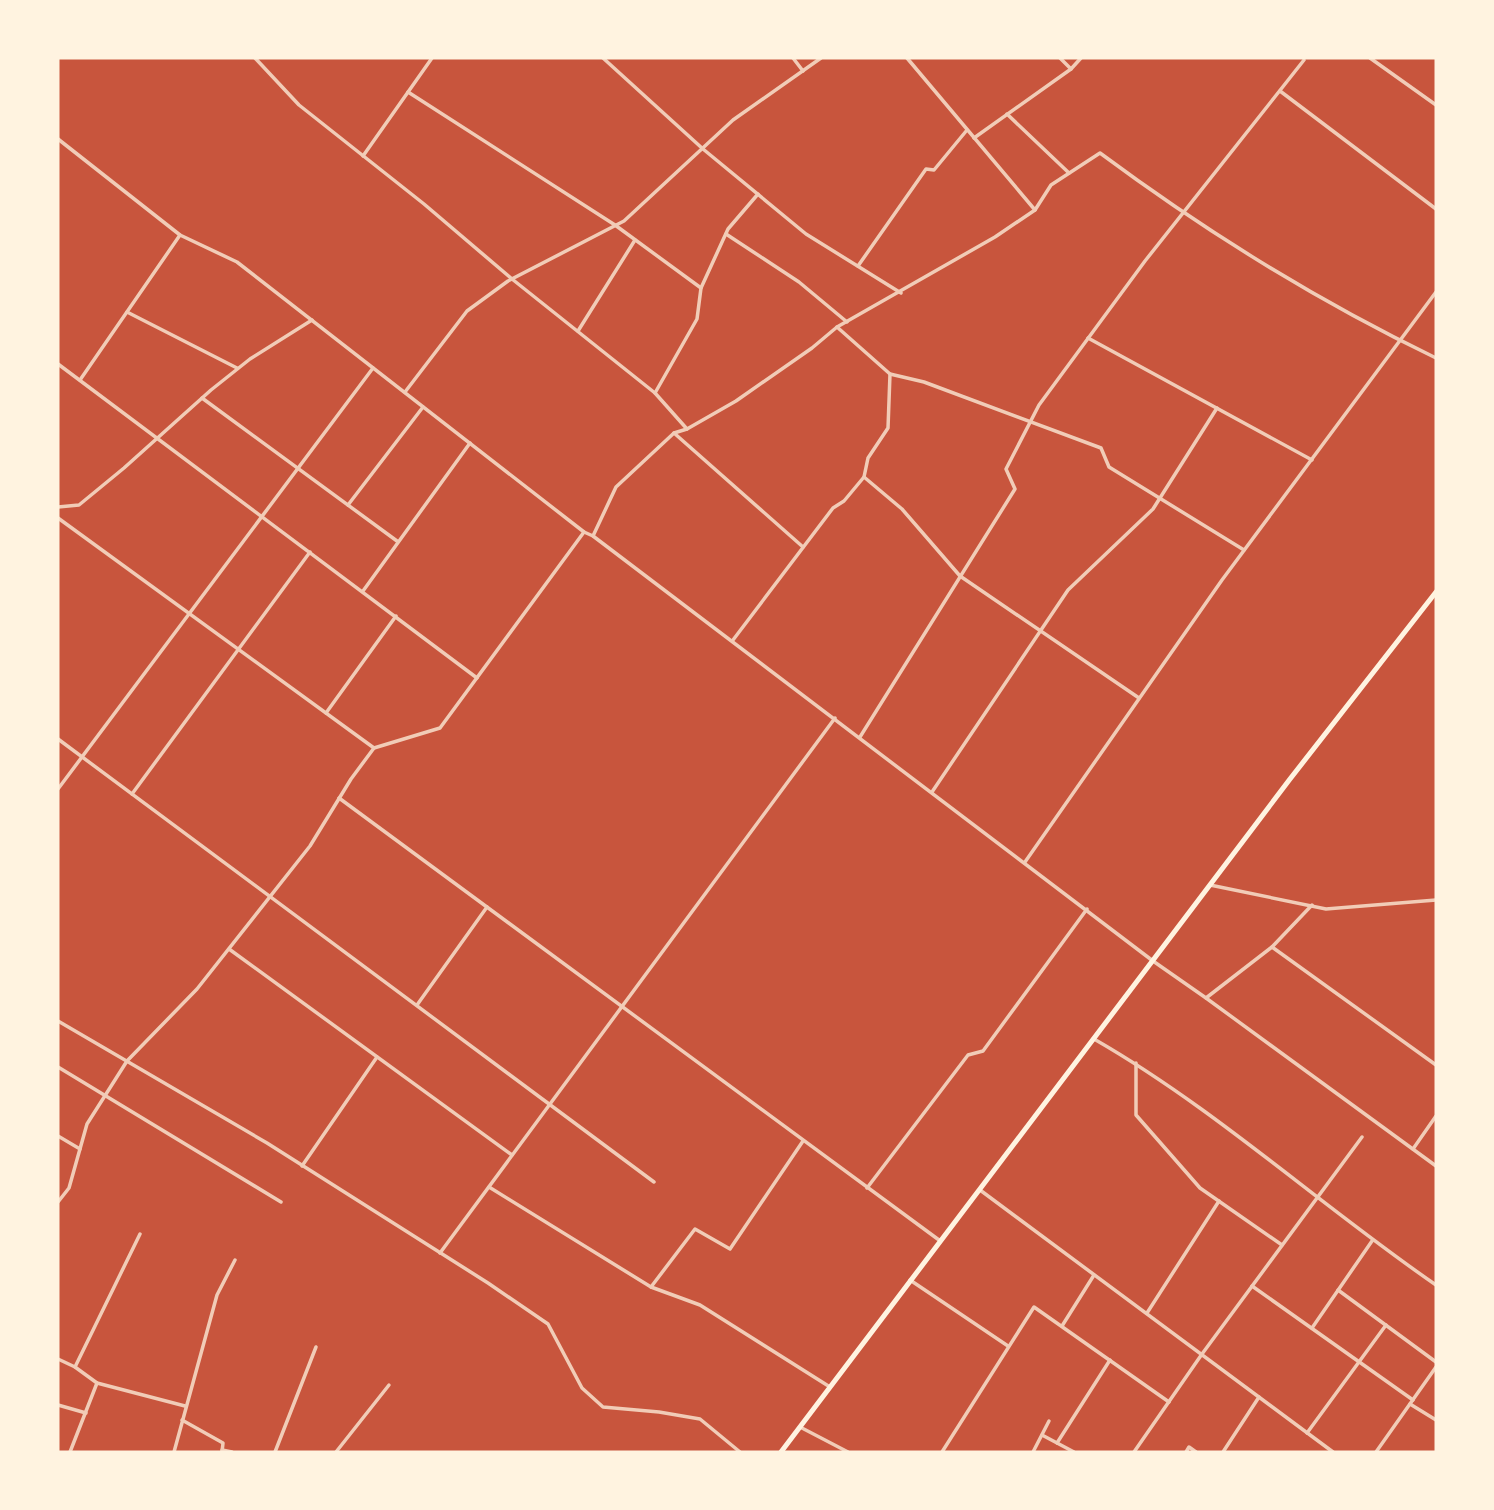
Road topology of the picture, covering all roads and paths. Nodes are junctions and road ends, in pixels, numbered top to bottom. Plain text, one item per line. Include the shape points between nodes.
1 (255, 58) edge
2 (432, 58) edge
3 (603, 58) edge
4 (793, 58) edge
5 (821, 58) edge
6 (907, 58) edge
7 (1060, 58) edge
8 (1081, 58) edge
9 (1370, 58) edge
10 (1304, 60) dead end
11 (1071, 69) junction
12 (803, 71) junction
13 (1280, 91) junction
14 (408, 92) junction
15 (1436, 104) edge
16 (1007, 114) junction
17 (967, 130) junction
18 (974, 138) junction
19 (58, 139) edge
20 (702, 149) junction
21 (363, 156) junction
22 (1069, 173) junction
23 (758, 194) junction
24 (1436, 209) edge
25 (1035, 211) junction
26 (1183, 213) junction
27 (615, 225) junction
28 (726, 234) junction
29 (180, 235) junction
30 (635, 240) junction
31 (858, 266) junction
32 (512, 279) junction
33 (701, 288) junction
34 (1436, 292) edge
35 (901, 293) junction
36 (127, 312) junction
37 (312, 320) junction
38 (848, 322) junction
39 (837, 327) junction
40 (578, 331) junction
41 (1088, 338) junction
42 (1400, 341) junction
43 (1436, 358) edge
44 (58, 364) edge
45 (238, 368) junction
46 (373, 368) junction
47 (890, 374) junction
48 (80, 380) junction
49 (405, 392) junction
50 (655, 393) junction
51 (202, 398) junction
52 (424, 407) junction
53 (1217, 408) junction
54 (1030, 423) junction
55 (687, 429) junction
56 (674, 433) junction
57 (158, 437) junction
58 (470, 443) junction
59 (1312, 460) junction
60 (298, 468) junction
61 (864, 477) junction
62 (1160, 498) junction
63 (348, 505) junction
64 (58, 506) edge
65 (262, 516) junction
66 (58, 518) edge
67 (584, 531) junction
68 (593, 536) junction
69 (397, 541) junction
70 (803, 547) junction
71 (1245, 550) junction
72 (310, 552) junction
73 (960, 576) junction
74 (363, 591) junction
75 (1436, 592) edge
76 (189, 614) junction
77 (396, 616) junction
78 (1041, 631) junction
79 (733, 640) junction
80 (238, 649) junction
81 (477, 678) junction
82 (1139, 698) junction
83 (326, 713) junction
84 (835, 718) junction
85 (860, 737) junction
86 (58, 738) edge
87 (374, 748) junction
88 (82, 757) junction
89 (58, 789) edge
90 (932, 792) junction
91 (132, 794) junction
92 (340, 798) junction
93 (1025, 862) junction
94 (1210, 885) junction
95 (271, 895) junction
96 (1436, 900) edge
97 (1312, 905) junction
98 (487, 907) junction
99 (1087, 909) junction
100 (1272, 947) junction
101 (229, 949) junction
102 (1153, 961) junction
103 (1206, 998) junction
104 (417, 1005) junction
105 (622, 1007) junction
106 (58, 1021) edge
107 (1094, 1039) junction
108 (377, 1057) junction
109 (127, 1061) junction
110 (1136, 1063) junction
111 (1436, 1065) edge
112 (58, 1067) edge
113 (106, 1094) junction
114 (550, 1104) junction
115 (1436, 1116) edge
116 (58, 1136) edge
117 (1362, 1137) dead end
118 (803, 1141) junction
119 (80, 1149) junction
120 (1413, 1149) junction
121 (512, 1155) junction
122 (302, 1166) junction
123 (1436, 1166) edge
124 (654, 1182) dead end
125 (489, 1187) junction
126 (867, 1188) junction
127 (979, 1189) junction
128 (1318, 1196) junction
129 (1219, 1201) junction
130 (58, 1202) edge
131 (281, 1202) dead end
132 (140, 1234) dead end
133 (939, 1240) junction
134 (1372, 1241) junction
135 (1282, 1245) junction
136 (440, 1253) junction
137 (235, 1259) dead end
138 (1094, 1274) junction
139 (910, 1280) junction
140 (1436, 1285) edge
141 (1252, 1286) junction
142 (651, 1287) junction
143 (1338, 1290) junction
144 (1147, 1313) junction
145 (1386, 1325) junction
146 (1062, 1326) junction
147 (1312, 1328) junction
148 (1008, 1346) junction
149 (317, 1347) dead end
150 (1202, 1354) junction
151 (58, 1359) edge
152 (1110, 1360) junction
153 (1359, 1362) junction
154 (1436, 1362) edge
155 (75, 1367) junction
156 (1436, 1367) edge
157 (97, 1383) junction
158 (389, 1385) dead end
159 (830, 1387) junction
160 (1259, 1397) junction
161 (1169, 1402) junction
162 (1411, 1402) junction
163 (58, 1405) edge
164 (186, 1406) junction
165 (86, 1413) junction
166 (182, 1420) junction
167 (1436, 1420) edge
168 (1049, 1421) dead end
169 (800, 1427) junction
170 (1307, 1433) junction
171 (1042, 1435) junction
172 (1057, 1443) junction
173 (222, 1451) edge
174 (70, 1452) edge
175 (174, 1452) edge
176 (232, 1452) edge
177 (275, 1452) edge
178 (336, 1452) edge
179 (740, 1452) edge
180 (781, 1452) edge
181 (848, 1452) edge
182 (942, 1452) edge
183 (1033, 1452) edge
184 (1074, 1452) edge
185 (1134, 1452) edge
186 (1186, 1452) edge
187 (1196, 1452) edge
188 (1223, 1452) edge
189 (1333, 1452) edge
190 (1376, 1452) edge

1 - 21 street via 299,105
2 - 14 street
3 - 20 street
4 - 12 street
5 - 12 street
6 - 17 street
7 - 11 street
8 - 11 street
9 - 15 street
10 - 13 street
11 - 16 street
12 - 20 street via 733,120
13 - 24 street
13 - 26 street
14 - 21 street
14 - 27 street
16 - 18 street
16 - 22 street
17 - 18 street
17 - 31 street via 934,170 926,169
18 - 25 street
19 - 29 street
20 - 23 street
20 - 27 street
21 - 32 street
22 - 25 street via 1051,185
22 - 26 street via 1100,153
23 - 28 street
23 - 31 street via 806,234
25 - 35 street
26 - 41 street
26 - 42 street
27 - 30 street
27 - 32 street
28 - 33 street
28 - 38 street via 799,282
29 - 36 street
29 - 37 street via 237,262
30 - 33 street
30 - 40 street
31 - 35 street
32 - 40 street
32 - 49 street via 467,310
33 - 50 street via 697,319
34 - 42 street
35 - 38 street
36 - 45 street
36 - 48 street
37 - 45 street
37 - 46 street
38 - 39 street
39 - 47 street
39 - 55 street via 736,401
40 - 50 street
41 - 53 street
41 - 54 street
42 - 43 street
42 - 59 street
44 - 48 street
45 - 51 street
46 - 49 street
46 - 60 street
47 - 54 street via 924,382
47 - 61 street via 888,428 868,458
48 - 57 street
49 - 52 street
50 - 55 street
51 - 57 street
51 - 60 street
52 - 58 street
52 - 63 street
53 - 59 street
53 - 62 street
54 - 62 street via 1101,448 1109,467
54 - 73 street via 1006,469 1015,489
55 - 56 street
56 - 68 street via 616,487
56 - 70 street
57 - 64 street via 79,505
57 - 65 street
58 - 67 street
58 - 69 street
59 - 71 street
60 - 63 street
60 - 65 street
61 - 70 street
61 - 73 street via 902,509
62 - 71 street
62 - 78 street via 1068,590
63 - 69 street
65 - 72 street
65 - 76 street
66 - 76 street
67 - 68 street
67 - 81 street
68 - 79 street
69 - 74 street
70 - 79 street
71 - 82 street
72 - 74 street
72 - 80 street
73 - 78 street
73 - 85 street
74 - 77 street
75 - 94 main road
76 - 80 street
76 - 88 street
77 - 81 street
77 - 83 street
78 - 82 street
78 - 90 street
79 - 84 street
80 - 83 street
80 - 91 street
81 - 87 street via 440,728
82 - 93 street
83 - 87 street
84 - 85 street
84 - 105 street
85 - 90 street
86 - 88 street
87 - 92 street
88 - 89 street
88 - 91 street
90 - 93 street
91 - 95 street
92 - 95 street
92 - 98 street
93 - 99 street
94 - 97 street
94 - 102 main road
95 - 101 street
95 - 104 street
96 - 97 street via 1326,909
97 - 100 street
98 - 104 street
98 - 105 street
99 - 102 street
99 - 126 street via 983,1051 968,1055
100 - 103 street
100 - 111 street
101 - 108 street
101 - 109 street
102 - 103 street
102 - 107 main road
103 - 120 street
104 - 114 street
105 - 114 street
105 - 118 street
106 - 109 street
107 - 110 street
107 - 127 main road
108 - 121 street
108 - 122 street
109 - 113 street
109 - 122 street
110 - 128 street
110 - 129 street via 1136,1115 1200,1188
112 - 113 street
113 - 119 street via 87,1124
113 - 131 street
114 - 121 street
114 - 124 street
115 - 120 street
116 - 119 street
117 - 128 street
118 - 126 street
118 - 142 street via 730,1249 695,1229
119 - 130 street via 69,1188
120 - 123 street
121 - 125 street
122 - 136 street
125 - 136 street
125 - 142 street
126 - 133 street
127 - 133 main road
127 - 138 street
128 - 134 street
128 - 135 street
129 - 135 street
129 - 144 street
132 - 155 street
133 - 139 main road
134 - 140 street
134 - 143 street
135 - 141 street
136 - 179 street via 548,1324 582,1388 603,1407 700,1419
137 - 164 street via 217,1295
138 - 144 street
138 - 146 street
139 - 148 street
139 - 159 main road
141 - 147 street
141 - 150 street
142 - 159 street via 700,1305
143 - 145 street
143 - 147 street
144 - 150 street
145 - 153 street
145 - 154 street
146 - 148 street via 1034,1307
146 - 152 street
147 - 153 street
148 - 182 street
149 - 177 street
150 - 160 street
150 - 161 street
151 - 155 street
152 - 161 street
152 - 172 street
153 - 162 street
153 - 170 street
155 - 157 street
156 - 162 street
157 - 164 street
157 - 165 street
158 - 178 street
159 - 169 main road
160 - 170 street
160 - 188 street
161 - 185 street
162 - 167 street
162 - 190 street
163 - 165 street
164 - 166 street
165 - 174 street
166 - 173 street via 223,1443
166 - 175 street
168 - 171 street
169 - 180 main road
169 - 181 street
170 - 189 street
171 - 172 street
171 - 183 street
172 - 184 street
173 - 176 street
186 - 187 street via 1189,1447

